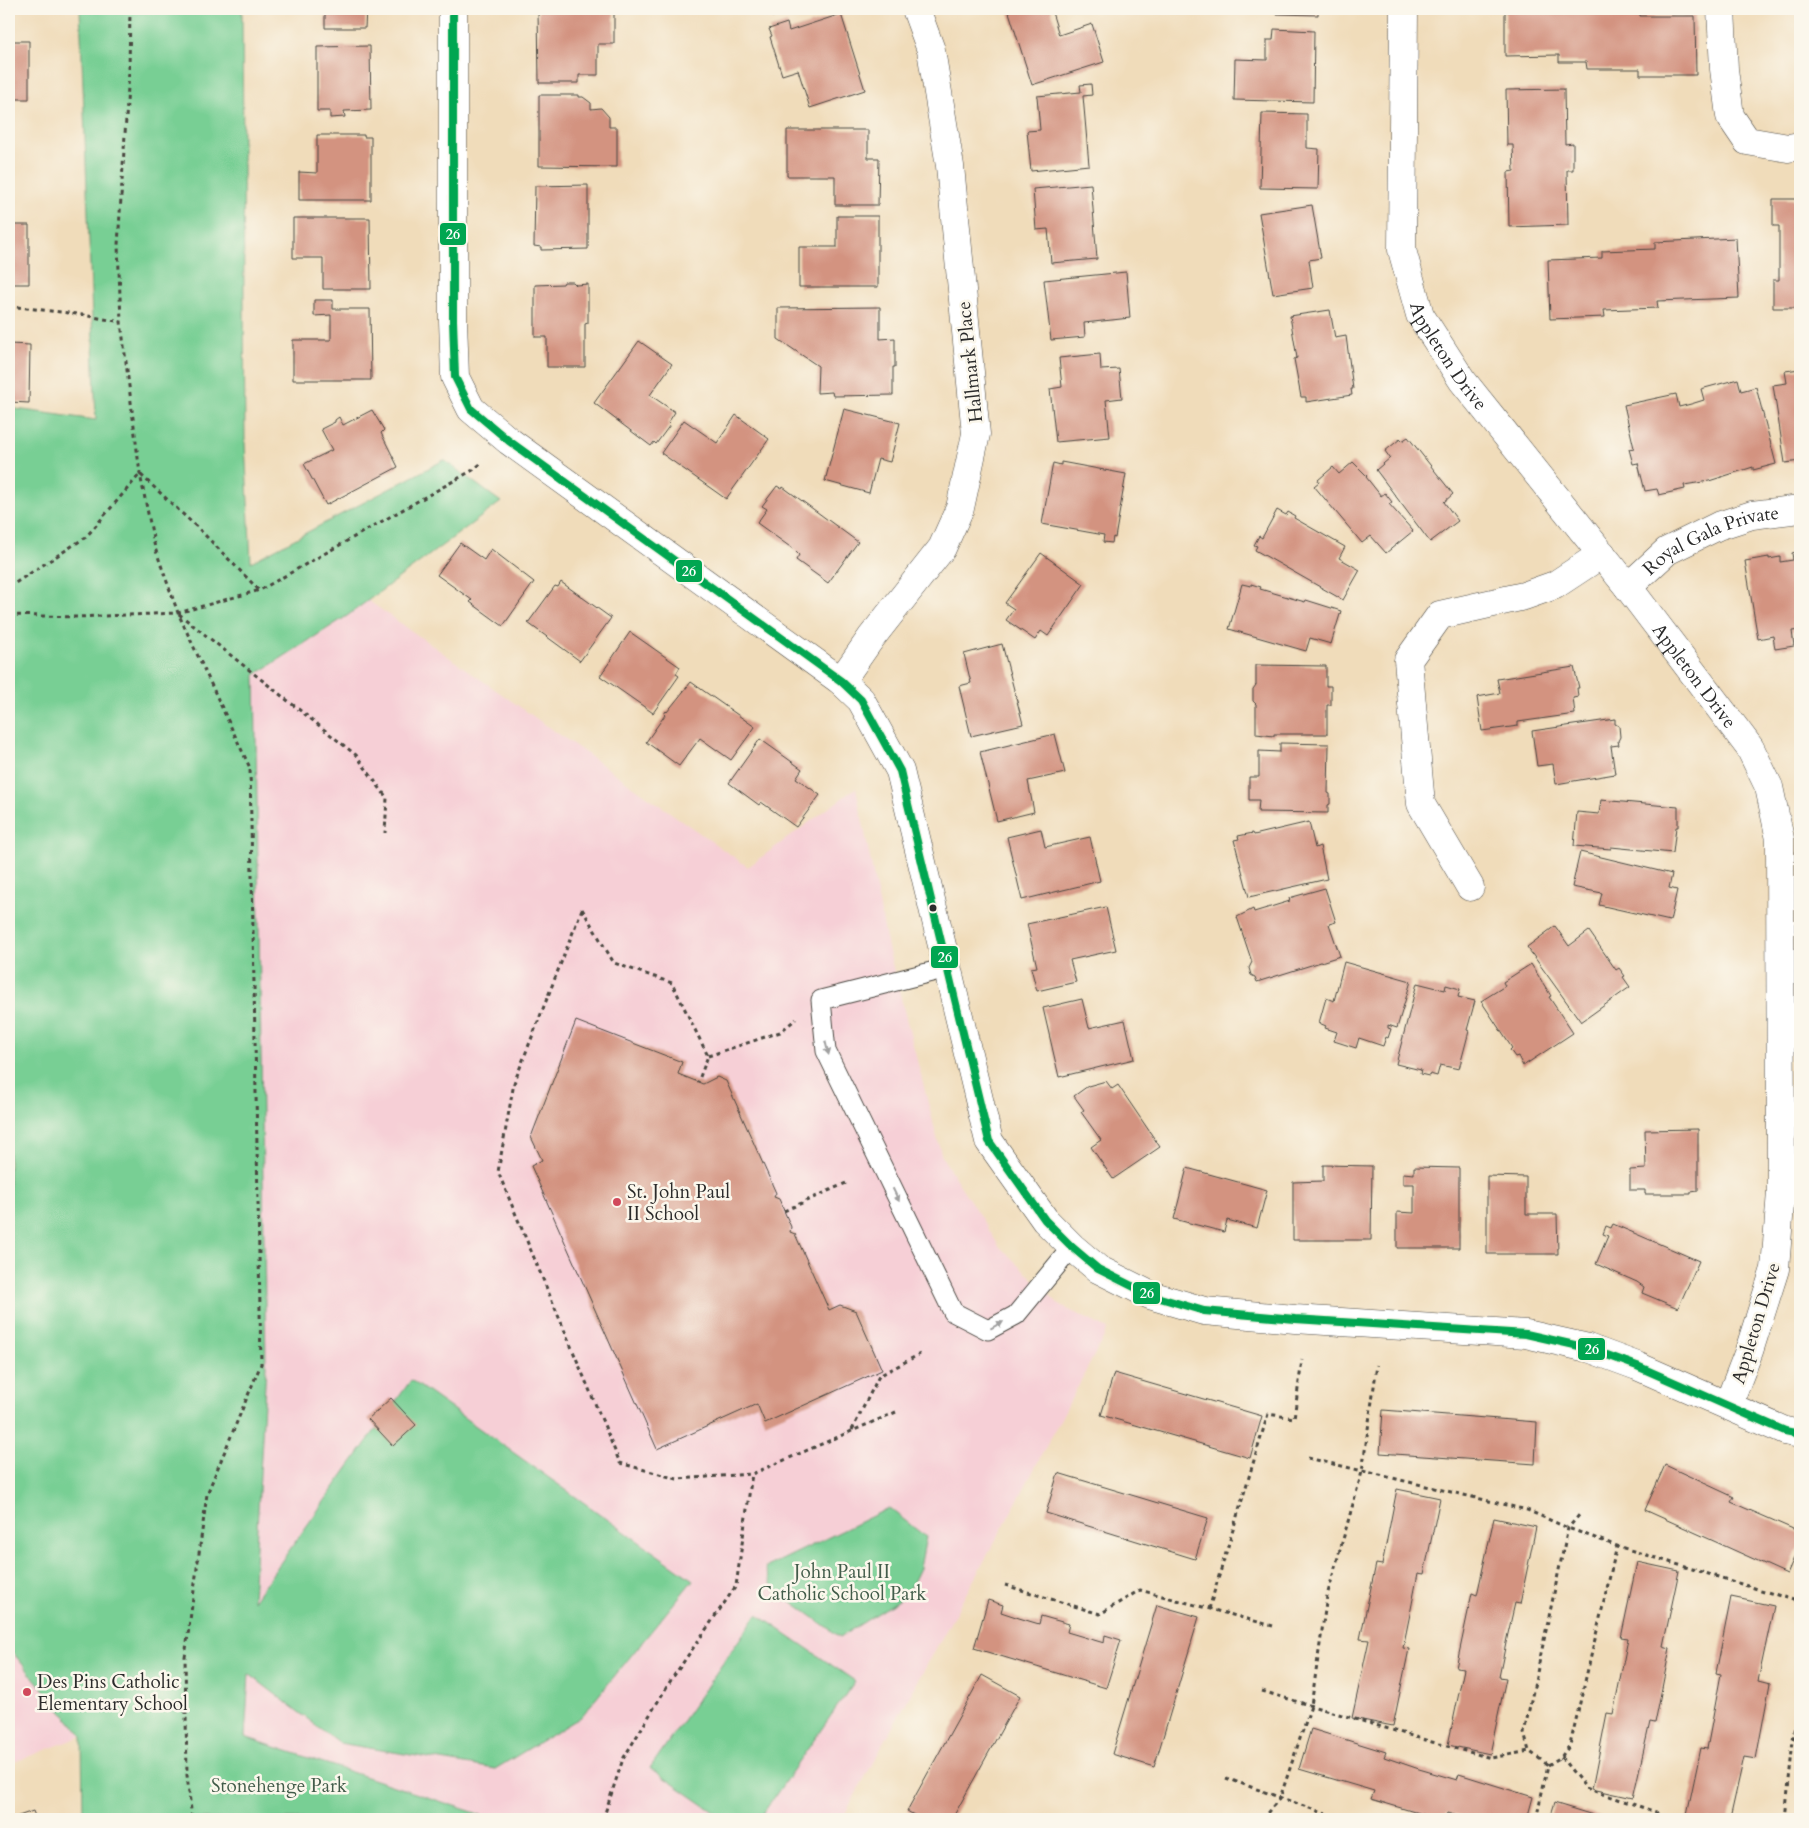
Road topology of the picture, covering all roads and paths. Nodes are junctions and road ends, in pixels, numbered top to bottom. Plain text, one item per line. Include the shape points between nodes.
1 (130, 9) edge
2 (453, 9) edge
3 (916, 9) edge
4 (1404, 9) edge
5 (1721, 9) edge
6 (1800, 146) edge
7 (9, 306) edge
8 (121, 322) junction
9 (509, 441) junction
10 (140, 474) junction
11 (1800, 508) edge
12 (1602, 554) junction
13 (9, 586) edge
14 (1628, 587) junction
15 (260, 590) junction
16 (178, 613) junction
17 (9, 615) edge
18 (841, 680) junction
19 (385, 833) dead end
20 (1790, 837) edge
21 (1470, 887) dead end
22 (947, 968) junction
23 (821, 1000) junction
24 (708, 1056) junction
25 (698, 1082) dead end
26 (846, 1183) dead end
27 (784, 1211) dead end
28 (1072, 1247) junction
29 (920, 1354) dead end
30 (1302, 1360) dead end
31 (1377, 1365) dead end
32 (1728, 1406) junction
33 (896, 1412) dead end
34 (852, 1430) junction
35 (1800, 1434) edge
36 (1308, 1458) dead end
37 (1362, 1472) junction
38 (752, 1474) junction
39 (1581, 1513) dead end
40 (1568, 1528) junction
41 (1617, 1546) junction
42 (1005, 1585) dead end
43 (1800, 1602) edge
44 (1209, 1609) junction
45 (1273, 1626) dead end
46 (1800, 1673) edge
47 (1262, 1691) dead end
48 (1311, 1706) junction
49 (1529, 1751) junction
50 (1561, 1757) junction
51 (1548, 1765) junction
52 (1226, 1778) dead end
53 (1280, 1798) junction
54 (192, 1819) edge
55 (603, 1819) edge
56 (1262, 1819) edge
57 (1340, 1819) edge
58 (1536, 1819) edge
59 (1667, 1819) edge
60 (1785, 1819) edge

1 - 8 path via 118,246
2 - 9 street via 455,378 470,409
3 - 18 street, Hallmark Place via 931,50 950,166 976,434 960,508 942,548
4 - 12 street, Appleton Drive via 1402,250 1420,315 1462,380
5 - 6 street via 1730,116 1747,141 1788,148
7 - 8 path
8 - 10 path
9 - 15 path via 473,470
9 - 18 street
10 - 13 path via 86,537
10 - 15 path
10 - 16 path via 155,548
11 - 14 street, Royal Gala Private via 1752,515 1718,526 1667,551
12 - 14 street, Appleton Drive
12 - 21 street via 1555,585 1524,596 1440,615 1408,660 1421,804
14 - 20 street, Appleton Drive via 1750,748
15 - 16 path
16 - 17 path
16 - 19 path via 356,755 387,798
16 - 54 path via 250,768 261,1364 207,1494 186,1657 187,1775
18 - 22 street via 861,700 900,771
20 - 32 street, Appleton Drive via 1781,1192 1775,1269
22 - 23 lane
22 - 28 street via 989,1141 1045,1220
23 - 24 path via 780,1032
23 -> 28 lane via 826,1051 953,1312 988,1330 1016,1315
24 - 25 path
24 - 38 path via 672,983 614,963 582,909 514,1084 498,1172 620,1463 677,1479
26 - 27 path
28 - 32 street via 1098,1269 1150,1296 1204,1311 1526,1334 1588,1348
29 - 34 path via 879,1376
30 - 44 path via 1294,1418 1268,1414
31 - 37 path
32 - 35 street via 1785,1431
33 - 34 path
34 - 38 path
36 - 37 path
37 - 40 path via 1527,1510
37 - 48 path via 1327,1596
38 - 55 path via 736,1586 671,1680 623,1759
39 - 40 path
40 - 41 path
40 - 49 path via 1524,1732
41 - 43 path
41 - 50 path via 1570,1745
42 - 44 path via 1100,1614 1140,1590
44 - 45 path
46 - 60 path
47 - 48 path
48 - 49 path via 1491,1758
48 - 53 path
49 - 51 path
50 - 51 path
50 - 59 path via 1586,1788 1656,1812
51 - 58 path
52 - 53 path
53 - 56 path
53 - 57 path

